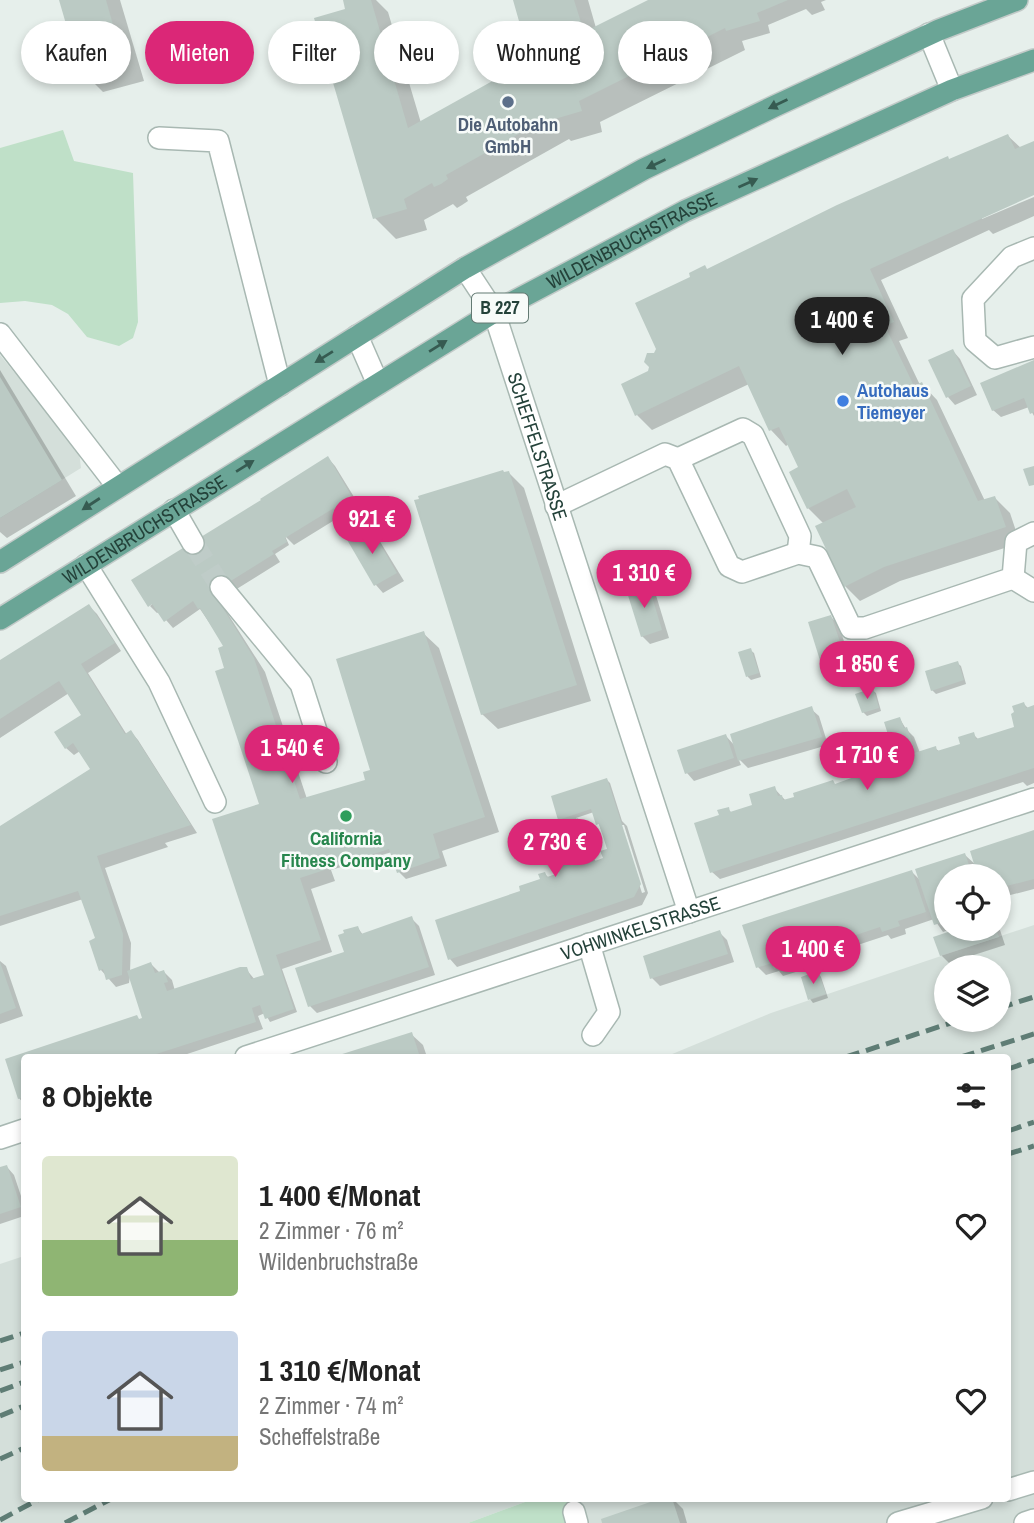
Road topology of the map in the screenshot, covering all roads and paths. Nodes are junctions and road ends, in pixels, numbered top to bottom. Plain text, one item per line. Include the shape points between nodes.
1 (1017, 0) edge
2 (929, 34) junction
3 (1034, 60) edge
4 (953, 90) junction
5 (159, 138) dead end
6 (1034, 248) edge
7 (465, 268) junction
8 (494, 312) junction
9 (0, 334) edge
10 (357, 336) junction
11 (1034, 347) edge
12 (378, 384) junction
13 (280, 385) junction
14 (678, 459) junction
15 (118, 487) junction
16 (556, 506) junction
17 (174, 510) junction
18 (1034, 533) edge
19 (193, 542) tunnel mouth
20 (798, 552) junction
21 (0, 562) edge
22 (86, 565) junction
23 (1013, 578) junction
24 (220, 587) tunnel mouth
25 (1034, 591) edge
26 (0, 619) edge
27 (326, 762) dead end
28 (1034, 799) edge
29 (215, 802) dead end
30 (689, 912) junction
31 (589, 944) junction
32 (593, 1035) dead end
33 (255, 1054) edge
34 (21, 1131) edge
35 (0, 1138) edge
36 (1034, 1482) edge
37 (1011, 1489) edge
38 (969, 1502) edge
39 (1034, 1520) edge
40 (898, 1523) edge
41 (1025, 1523) edge

1 - 2 main road, B 227
2 - 4 street
2 -> 7 main road, B 227 via 644,169
3 - 4 main road, WILDENBRUCHSTRASSE / B 227
8 -> 4 main road, WILDENBRUCHSTRASSE / B 227 via 685,211
5 - 13 street via 218,141
6 - 11 street via 1012,257 973,299 975,341 995,358
7 - 8 street, SCHEFFELSTRASSE
7 - 10 main road, B 227
12 -> 8 main road, WILDENBRUCHSTRASSE / B 227
8 - 16 street, SCHEFFELSTRASSE
9 - 15 street
10 - 12 street
10 -> 13 main road, B 227
17 -> 12 main road, WILDENBRUCHSTRASSE / B 227
13 - 15 main road, B 227
14 - 16 street via 665,454
14 - 20 street via 729,566 742,572
14 - 20 street via 743,429 753,435 800,536
15 -> 21 main road, B 227
16 - 30 street, SCHEFFELSTRASSE
17 - 19 street
17 - 22 main road, WILDENBRUCHSTRASSE / B 227
18 - 23 street via 1016,541
20 - 23 street via 817,556 851,628 865,628
22 - 26 main road, WILDENBRUCHSTRASSE / B 227
22 - 29 street via 159,682
23 - 25 street
24 - 27 street via 301,684
28 - 30 street, VOHWINKELSTRASSE
30 - 31 street, VOHWINKELSTRASSE
31 - 32 street via 609,1012
31 - 33 street, VOHWINKELSTRASSE
34 - 35 street
36 - 37 street
38 - 40 street
39 - 41 street

